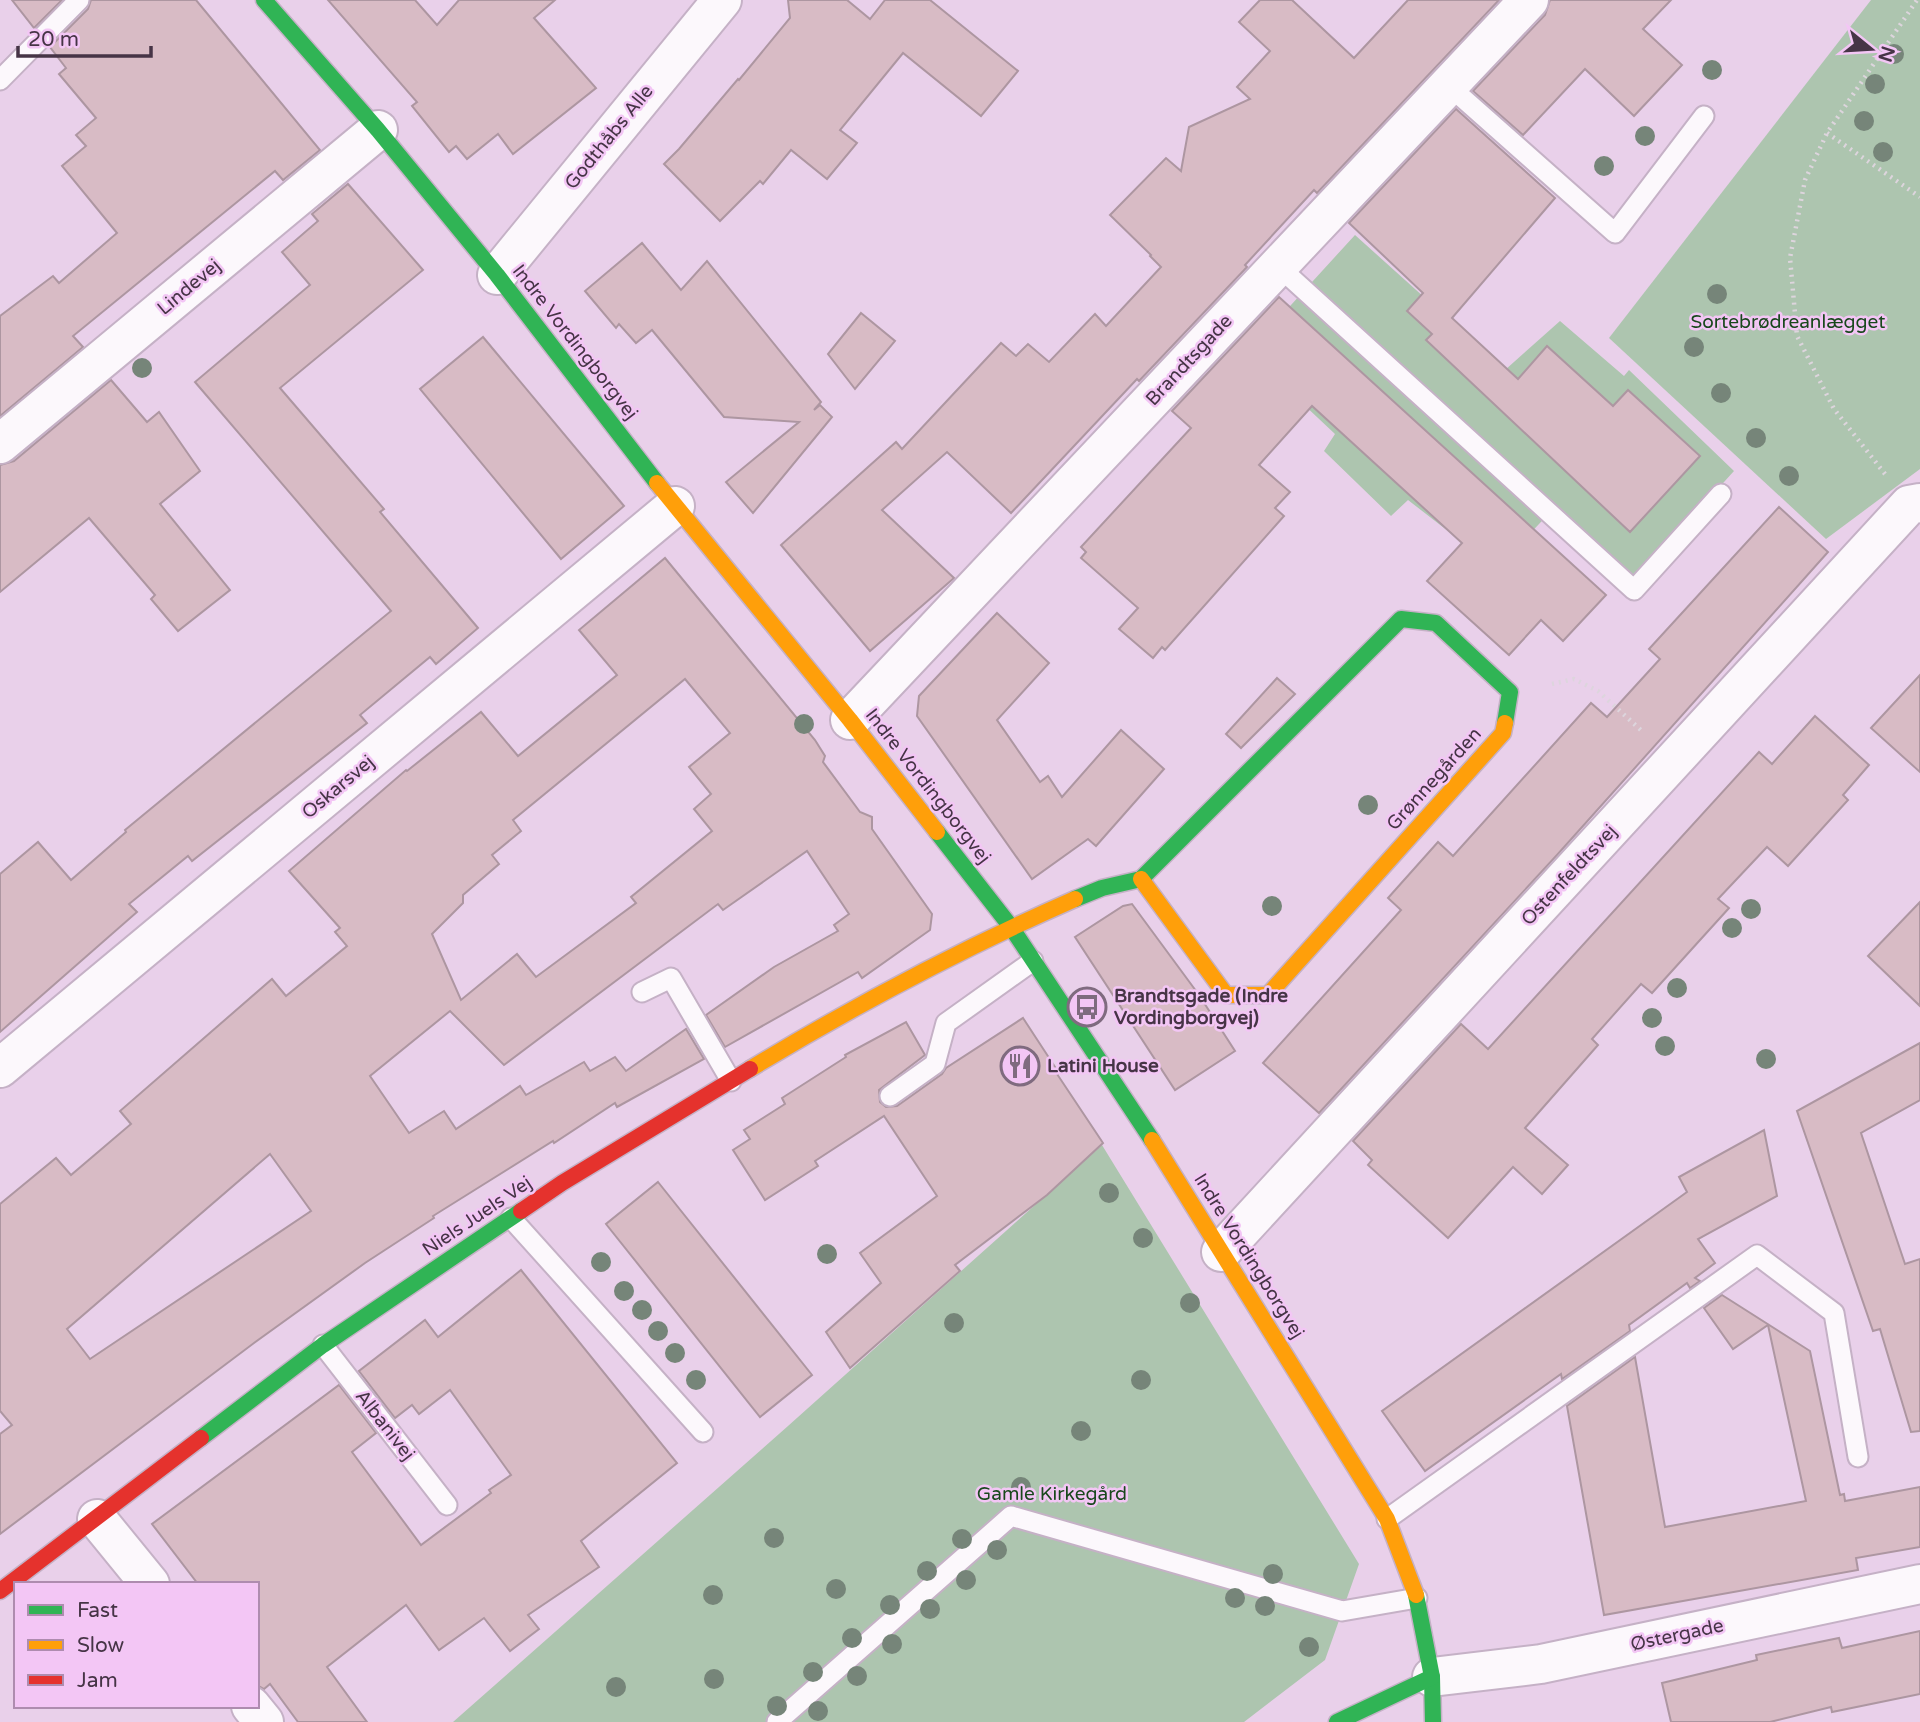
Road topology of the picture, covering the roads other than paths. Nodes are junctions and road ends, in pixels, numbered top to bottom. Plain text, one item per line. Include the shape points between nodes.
1 (79, 0) edge
2 (264, 0) edge
3 (722, 0) edge
4 (1529, 0) edge
5 (0, 80) edge
6 (1448, 85) junction
7 (1704, 116) dead end
8 (377, 130) junction
9 (1278, 266) junction
10 (497, 275) junction
11 (0, 443) edge
12 (1721, 494) dead end
13 (1915, 504) edge
14 (675, 506) junction
15 (850, 720) junction
16 (1141, 879) junction
17 (1011, 927) junction
18 (1034, 961) junction
19 (642, 992) dead end
20 (0, 1068) edge
21 (731, 1081) junction
22 (890, 1096) dead end
23 (511, 1218) junction
24 (1221, 1252) junction
25 (323, 1345) junction
26 (703, 1432) dead end
27 (1858, 1457) dead end
28 (447, 1505) dead end
29 (97, 1519) junction
30 (1387, 1519) junction
31 (148, 1582) edge
32 (1920, 1584) edge
33 (0, 1591) edge
34 (1417, 1598) junction
35 (1432, 1677) junction
36 (253, 1708) edge
37 (264, 1722) edge
38 (777, 1722) edge
39 (1337, 1722) edge
40 (1433, 1722) edge

1 - 5 lane
2 - 8 street, Indre Vordingborgvej
3 - 10 street, Godthåbs Alle
4 - 6 street, Brandtsgade
6 - 7 lane via 1615,233
6 - 9 street, Brandtsgade
8 - 10 street, Indre Vordingborgvej
8 - 11 street, Lindevej
9 - 12 lane via 1633,590
9 - 15 street, Brandtsgade
10 - 14 street, Indre Vordingborgvej
13 - 24 street, Ostenfeldtsvej
14 - 15 street, Indre Vordingborgvej
14 - 20 street, Oskarsvej
15 - 17 street, Indre Vordingborgvej
16 - 16 street, Grønnegården via 1401,619 1436,622 1510,692 1503,733 1268,995 1226,995
16 - 17 street via 1102,888
17 - 18 street, Indre Vordingborgvej
17 - 21 street, Niels Juels Vej via 831,1020
18 - 22 lane via 946,1023 936,1064
18 - 24 street, Indre Vordingborgvej
19 - 21 lane via 671,978
21 - 23 street, Niels Juels Vej
23 - 25 street, Niels Juels Vej
23 - 26 lane
24 - 30 street, Indre Vordingborgvej
25 - 28 lane, Albanivej
25 - 29 street, Niels Juels Vej
27 - 30 lane via 1834,1313 1757,1255
29 - 31 street
29 - 33 street, Niels Juels Vej
30 - 34 street, Indre Vordingborgvej
32 - 35 street, Østergade via 1541,1664
34 - 35 street, Indre Vordingborgvej
34 - 38 lane via 1342,1611 1011,1516
35 - 39 street
35 - 40 street, Indre Vordingborgvej
36 - 37 street

